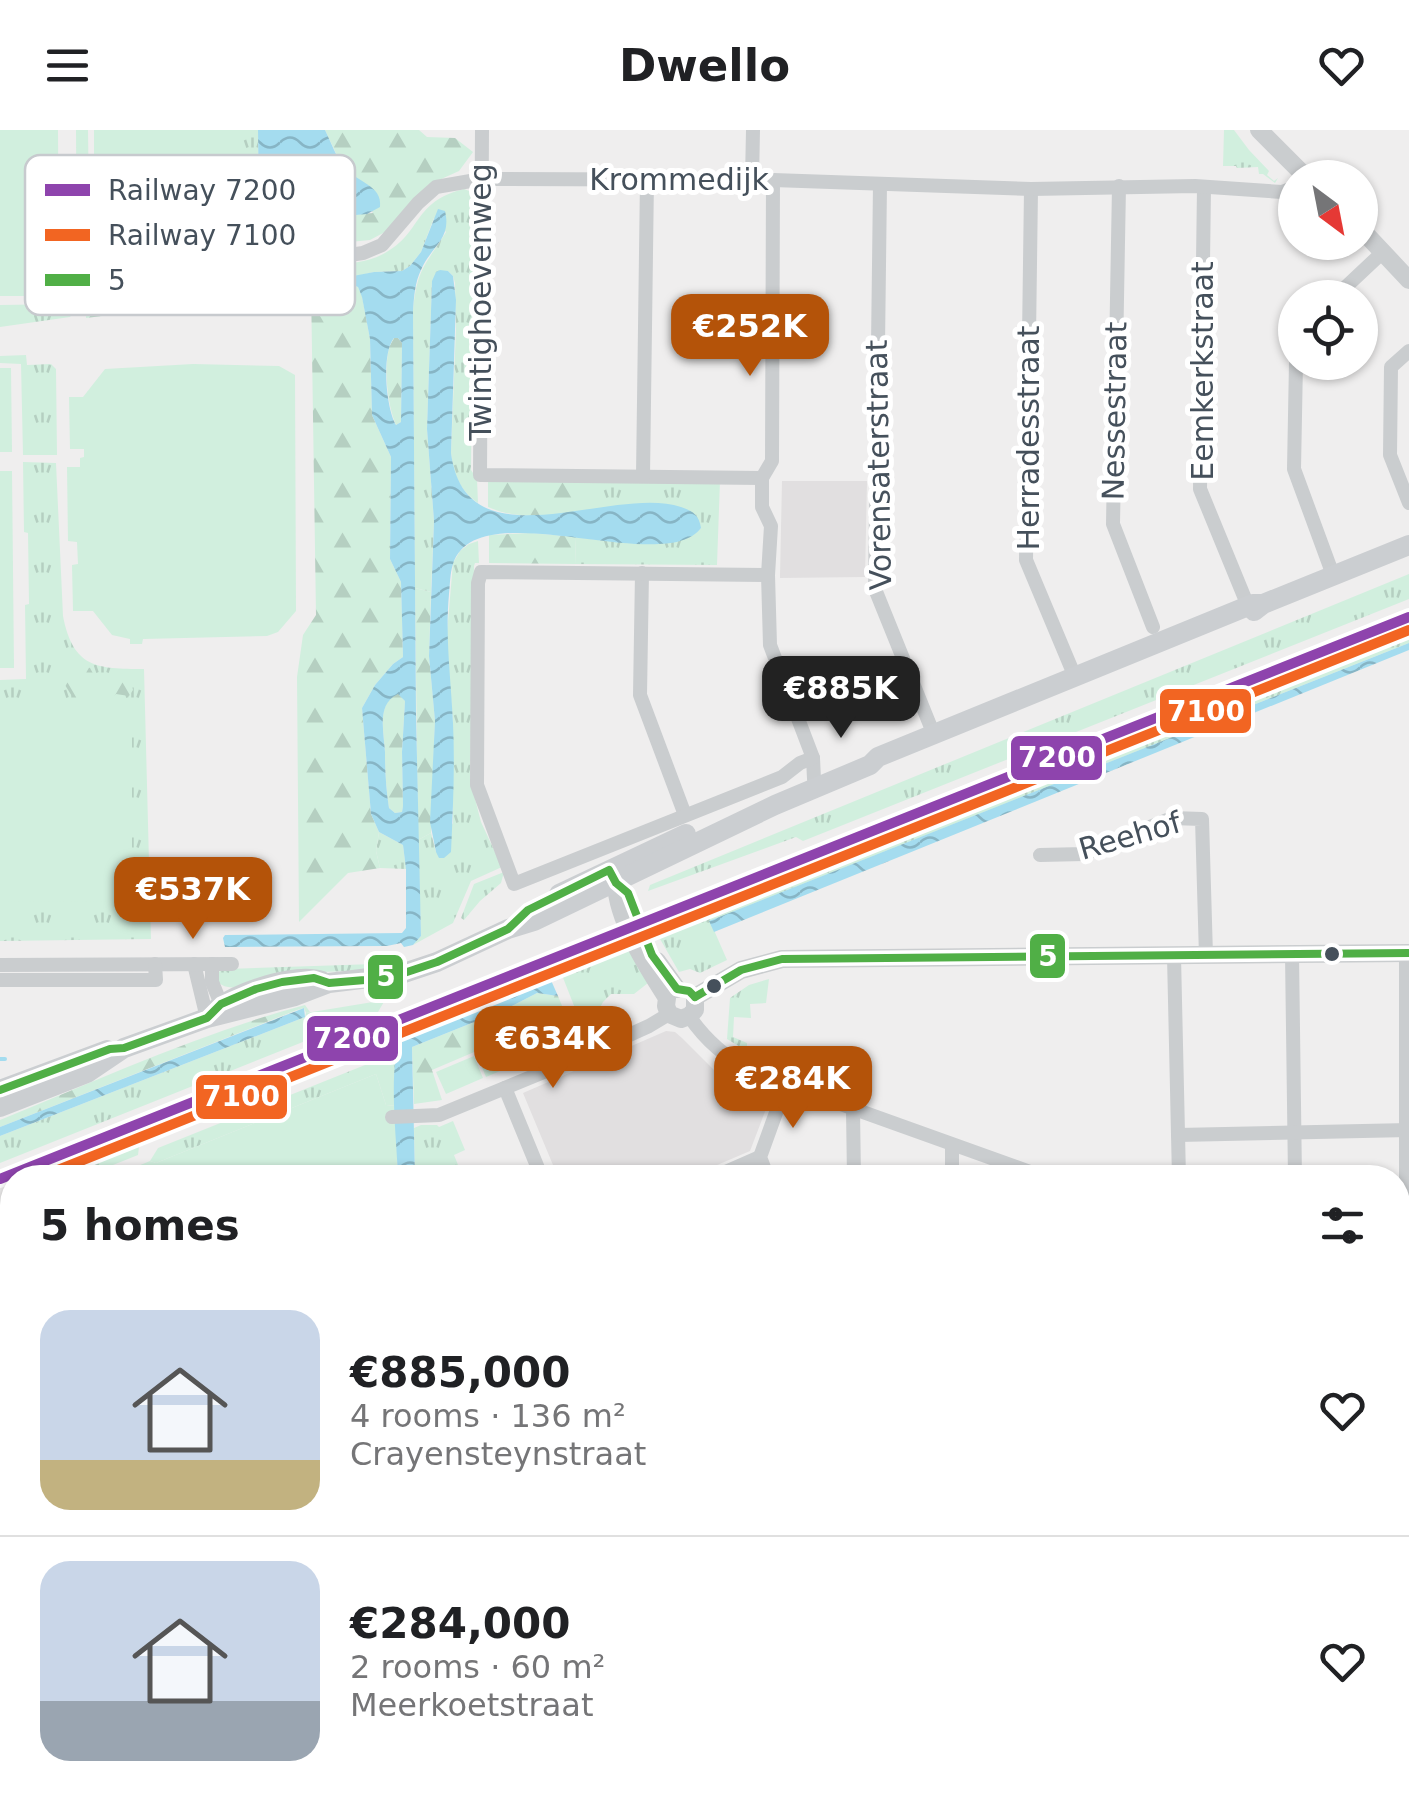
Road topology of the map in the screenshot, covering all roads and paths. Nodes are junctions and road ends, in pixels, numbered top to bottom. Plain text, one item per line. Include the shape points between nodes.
1 (482, 130) edge
2 (752, 130) edge
3 (1259, 130) edge
4 (1275, 130) edge
5 (1295, 160) edge
6 (1300, 160) edge
7 (647, 179) junction
8 (482, 180) junction
9 (752, 180) junction
10 (773, 180) junction
11 (880, 184) junction
12 (1118, 186) junction
13 (1204, 187) junction
14 (1030, 189) junction
15 (1278, 192) edge
16 (1378, 248) edge
17 (1382, 252) junction
18 (355, 254) edge
19 (1353, 280) edge
20 (1409, 280) edge
21 (1409, 351) edge
22 (1296, 380) edge
23 (643, 476) junction
24 (762, 478) junction
25 (1409, 503) edge
26 (1409, 545) edge
27 (642, 573) junction
28 (768, 575) junction
29 (1333, 575) junction
30 (1256, 604) junction
31 (1153, 628) dead end
32 (1075, 678) junction
33 (934, 735) junction
34 (815, 774) junction
35 (685, 815) junction
36 (1040, 855) dead end
37 (613, 876) junction
38 (1408, 953) edge
39 (1292, 954) junction
40 (1174, 956) junction
41 (1206, 956) junction
42 (155, 964) junction
43 (194, 964) junction
44 (212, 964) junction
45 (232, 964) dead end
46 (0, 965) edge
47 (0, 980) edge
48 (694, 997) junction
49 (671, 1000) junction
50 (214, 1011) junction
51 (689, 1016) junction
52 (124, 1048) junction
53 (786, 1085) junction
54 (505, 1088) junction
55 (0, 1090) edge
56 (0, 1107) edge
57 (853, 1110) junction
58 (392, 1117) dead end
59 (1408, 1130) edge
60 (1294, 1133) junction
61 (1178, 1135) junction
62 (952, 1144) junction
63 (760, 1157) junction
64 (537, 1165) edge
65 (742, 1165) edge
66 (763, 1165) edge
67 (854, 1165) edge
68 (952, 1165) edge
69 (1011, 1165) edge
70 (1178, 1165) edge
71 (1295, 1165) edge
72 (1407, 1165) edge

1 - 8 street, Twintighoevenweg
2 - 9 street
3 - 5 street
4 - 6 street
7 - 8 street, Krommedijk
7 - 9 street, Krommedijk
7 - 23 street
8 - 18 street, Krommedijk via 436,186 382,245
8 - 23 street, Twintighoevenweg via 480,474
9 - 10 street, Krommedijk
10 - 11 street, Krommedijk
10 - 24 street via 772,462
11 - 14 street, Krommedijk
11 - 33 street, Vorensaterstraat via 874,588
12 - 13 street, Krommedijk
12 - 14 street, Krommedijk
12 - 31 street, Nessestraat via 1112,524
13 - 15 street, Krommedijk
13 - 30 street, Eemkerkstraat via 1200,489
14 - 32 street, Herradesstraat via 1026,560
16 - 17 street
17 - 19 street
17 - 20 street
21 - 25 street via 1391,368 1390,456
22 - 29 street via 1294,470
23 - 24 street
24 - 28 street via 762,507 771,526
26 - 29 main road
27 - 28 street
27 - 35 street via 640,695
27 - 35 street via 482,572 477,785 514,884
28 - 34 street via 770,645
29 - 30 main road
30 - 32 main road via 1161,649
32 - 33 main road
33 - 34 main road via 870,765
34 - 35 street via 800,763 782,777
34 - 37 main road
36 - 41 street, Reehof via 1084,854 1172,818 1202,818
37 - 49 street via 628,893
37 - 50 main road via 534,921 437,962
38 - 39 street
38 - 59 street
39 - 41 street
39 - 60 street
40 - 41 street
40 - 48 street via 782,959 736,973
40 - 61 street
42 - 43 street
42 - 46 street
42 - 47 street via 156,980
43 - 44 street
43 - 50 street
44 - 45 street
44 - 50 street
48 - 49 street via 689,991
48 - 51 street
49 - 51 street via 681,1019
49 - 54 street via 649,1026
50 - 52 main road
51 - 53 street via 723,1055
52 - 55 main road
52 - 56 main road via 87,1073
53 - 57 street
53 - 63 street
54 - 58 street via 439,1116
54 - 64 street
57 - 62 street
57 - 67 street
59 - 60 street
59 - 72 street
60 - 61 street
60 - 71 street
61 - 70 street
62 - 68 street
62 - 69 street
63 - 65 street
63 - 66 street

